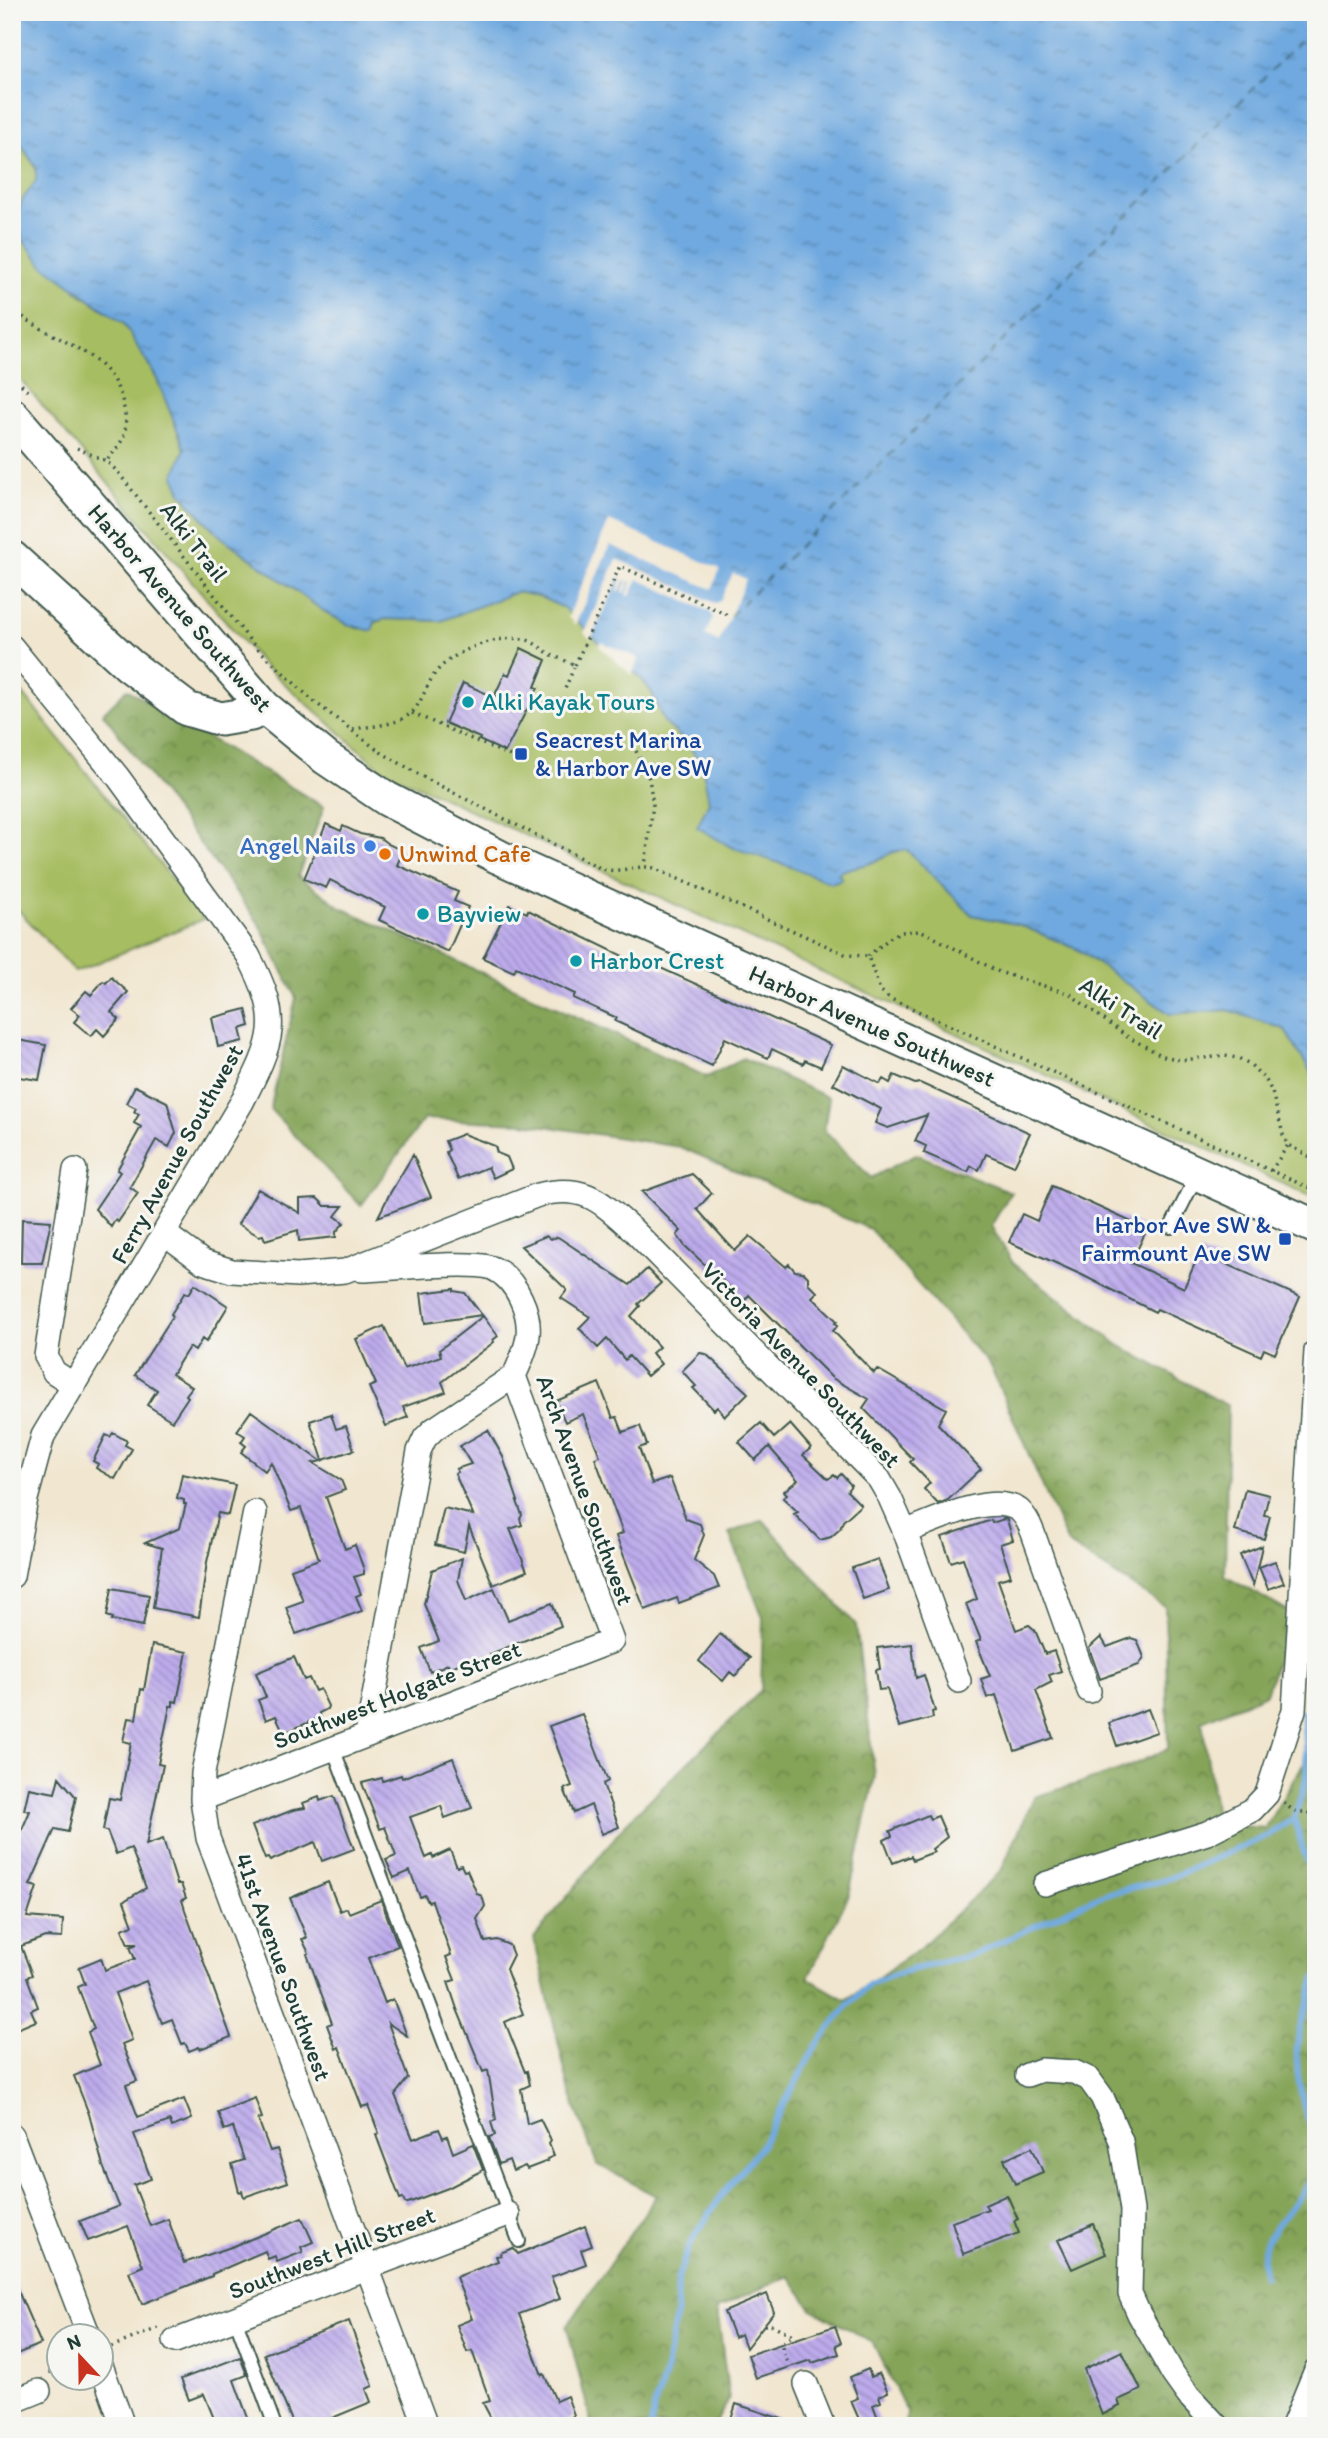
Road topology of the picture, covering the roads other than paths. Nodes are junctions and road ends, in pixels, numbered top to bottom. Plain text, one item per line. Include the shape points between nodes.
1 (20, 404) edge
2 (12, 558) edge
3 (12, 647) edge
4 (264, 707) junction
5 (75, 1170) dead end
6 (1198, 1173) junction
7 (1171, 1227) dead end
8 (1316, 1227) edge
9 (164, 1233) junction
10 (345, 1271) junction
11 (1316, 1351) edge
12 (514, 1376) junction
13 (74, 1385) junction
14 (255, 1512) dead end
15 (905, 1532) junction
16 (12, 1576) edge
17 (612, 1641) joint
18 (959, 1681) dead end
19 (1088, 1691) dead end
20 (367, 1734) junction
21 (333, 1748) junction
22 (202, 1799) junction
23 (1045, 1884) dead end
24 (1027, 2075) dead end
25 (12, 2135) edge
26 (508, 2214) junction
27 (519, 2241) dead end
28 (366, 2269) junction
29 (235, 2318) junction
30 (84, 2322) edge
31 (166, 2334) road end
32 (1316, 2371) edge
33 (42, 2384) road end
34 (806, 2384) road end
35 (111, 2392) edge
36 (12, 2402) edge
37 (123, 2426) edge
38 (275, 2426) edge
39 (426, 2426) edge
40 (823, 2426) edge
41 (1217, 2426) edge
42 (1293, 2426) edge

1 - 4 main road, Harbor Avenue Southwest
2 - 4 main road via 130,665 187,709 221,719
3 - 9 street, Ferry Avenue Southwest via 118,777 240,944 270,1004 271,1033 264,1058
4 - 6 main road, Harbor Avenue Southwest via 326,758 387,799 499,857
5 - 13 street via 46,1356 54,1372
6 - 7 lane
6 - 8 main road, Harbor Avenue Southwest
9 - 10 street via 203,1262 232,1271 298,1275
9 - 13 street, Ferry Avenue Southwest
10 - 12 street, Arch Avenue Southwest via 472,1265 505,1276 524,1306 529,1328 528,1348
10 - 15 street, Victoria Avenue Southwest via 538,1195 558,1190 590,1195 634,1230 879,1479
11 - 23 street via 1294,1710 1267,1794 1252,1810 1207,1833
12 - 17 street, Arch Avenue Southwest
12 - 20 street via 435,1429 419,1451
13 - 16 street, Ferry Avenue Southwest via 43,1436
14 - 22 street, 41st Avenue Southwest via 203,1773
15 - 18 street, Victoria Avenue Southwest
15 - 19 street via 963,1510 1006,1504 1021,1511
17 - 20 street, Southwest Holgate Street
20 - 21 street, Southwest Holgate Street
21 - 22 street, Southwest Holgate Street
21 - 26 lane
22 - 28 street, 41st Avenue Southwest via 208,1838
24 - 41 street via 1041,2070 1074,2071 1089,2079 1102,2097 1121,2141 1132,2210 1130,2294 1172,2374
25 - 30 street
26 - 27 lane
26 - 28 street, Southwest Hill Street
28 - 29 street, Southwest Hill Street
28 - 39 street, 41st Avenue Southwest
29 - 31 street, Southwest Hill Street
29 - 38 lane
32 - 42 street
33 - 36 street
34 - 40 street
35 - 37 street

